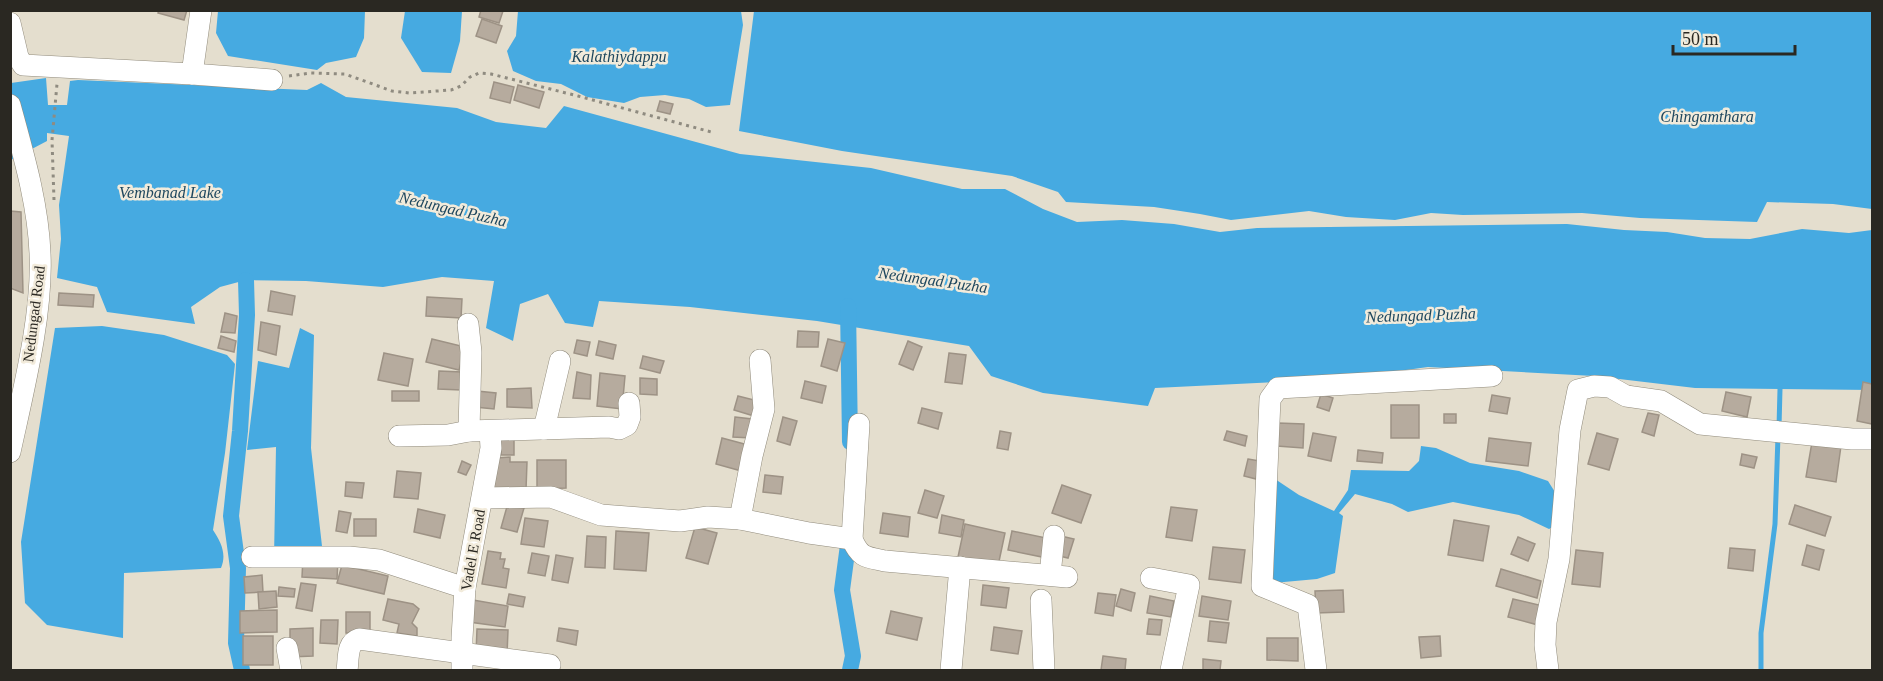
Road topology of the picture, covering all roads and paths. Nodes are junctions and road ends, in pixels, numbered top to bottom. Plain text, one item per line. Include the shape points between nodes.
1 (201, 10) edge
2 (10, 23) edge
3 (192, 74) junction
4 (272, 80) joint
5 (55, 97) dead end
6 (10, 105) edge
7 (715, 133) dead end
8 (52, 140) dead end
9 (468, 324) dead end
10 (760, 360) dead end
11 (560, 362) dead end
12 (1492, 376) dead end
13 (629, 403) dead end
14 (859, 424) dead end
15 (544, 429) junction
16 (480, 431) junction
17 (399, 436) dead end
18 (1872, 439) edge
19 (10, 452) edge
20 (483, 498) junction
21 (740, 519) junction
22 (1054, 536) dead end
23 (848, 538) junction
24 (252, 556) dead end
25 (960, 567) junction
26 (1151, 578) dead end
27 (465, 588) junction
28 (1041, 600) dead end
29 (287, 648) dead end
30 (462, 662) edge
31 (549, 665) dead end
32 (291, 670) edge
33 (347, 670) edge
34 (951, 670) edge
35 (1044, 670) edge
36 (1171, 670) edge
37 (1316, 670) edge
38 (1548, 670) edge

1 - 3 street
2 - 3 street via 23,65
3 - 4 street
4 - 7 path via 329,72 409,93 451,90 479,73 491,74
5 - 8 path
6 - 19 street, Nedungad Road via 36,217 41,281
9 - 16 street, Vadel E Road
10 - 21 street via 764,409
11 - 15 street
12 - 37 street via 1278,388 1270,399 1262,586 1308,605
13 - 15 street via 627,425 619,429
14 - 23 street
15 - 16 street
16 - 17 street
16 - 20 street, Vadel E Road via 491,448
18 - 38 street via 1700,424 1661,401 1626,396 1610,387 1578,390 1570,430 1559,560 1546,622
20 - 21 street via 551,497 601,515 652,520
20 - 27 street, Vadel E Road
21 - 23 street
22 - 25 street via 1059,576
23 - 25 street via 864,556
24 - 27 street via 379,560
25 - 34 street
26 - 36 street via 1189,585
27 - 30 street, Vadel E Road
28 - 35 street
29 - 32 street
30 - 31 street
30 - 33 street via 359,639 350,645

